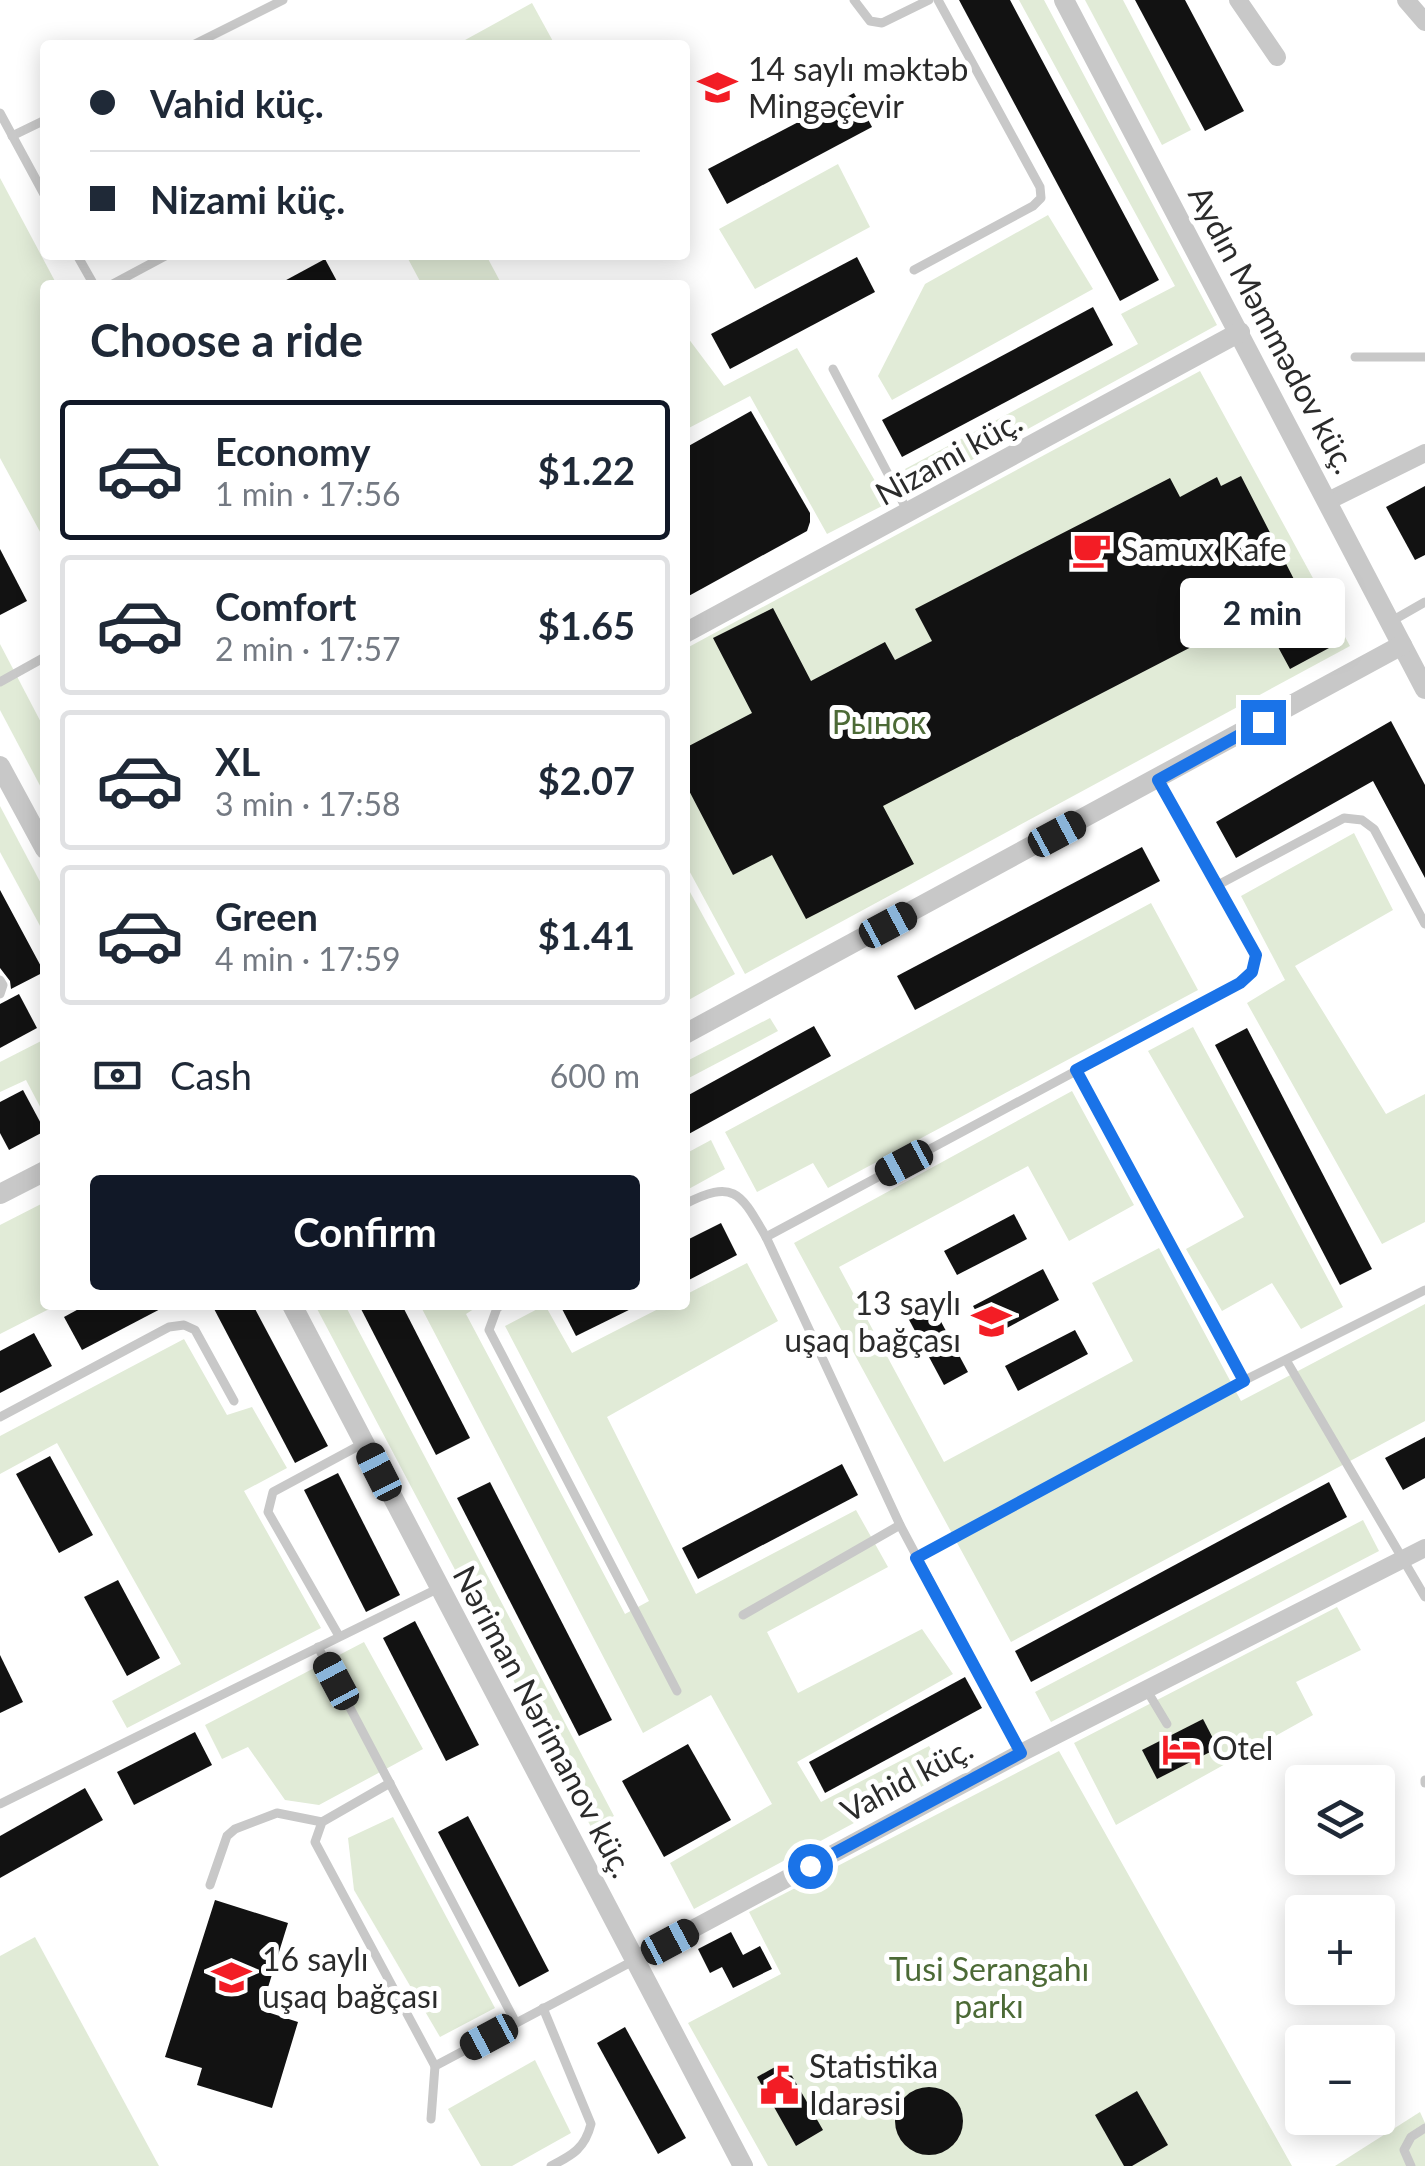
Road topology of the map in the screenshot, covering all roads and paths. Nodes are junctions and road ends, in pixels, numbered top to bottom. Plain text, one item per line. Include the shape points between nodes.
1 (283, 0) edge
2 (854, 0) edge
3 (928, 0) edge
4 (938, 0) edge
5 (1064, 0) edge
6 (1406, 0) edge
7 (1245, 3) edge
8 (1425, 22) edge
9 (204, 40) edge
10 (1277, 58) dead end
11 (0, 113) edge
12 (40, 122) edge
13 (12, 136) junction
14 (40, 187) edge
15 (158, 260) edge
16 (914, 270) dead end
17 (120, 280) edge
18 (1240, 332) junction
19 (1355, 356) dead end
20 (1425, 356) edge
21 (833, 369) dead end
22 (1425, 454) edge
23 (1328, 502) junction
24 (909, 514) junction
25 (1425, 602) edge
26 (1390, 622) junction
27 (690, 631) edge
28 (1402, 646) junction
29 (40, 659) edge
30 (1423, 681) edge
31 (0, 682) edge
32 (0, 767) edge
33 (1158, 780) junction
34 (40, 839) edge
35 (1216, 886) junction
36 (1425, 924) edge
37 (0, 980) edge
38 (0, 994) edge
39 (690, 1031) edge
40 (1076, 1070) junction
41 (40, 1174) edge
42 (0, 1194) edge
43 (690, 1202) edge
44 (766, 1236) junction
45 (1425, 1290) edge
46 (295, 1310) edge
47 (498, 1310) edge
48 (1286, 1360) junction
49 (1244, 1381) junction
50 (234, 1401) dead end
51 (0, 1417) edge
52 (364, 1443) junction
53 (900, 1525) junction
54 (1425, 1548) edge
55 (916, 1558) junction
56 (1404, 1559) junction
57 (439, 1588) junction
58 (1425, 1597) edge
59 (744, 1614) dead end
60 (339, 1636) junction
61 (318, 1646) junction
62 (1146, 1689) junction
63 (676, 1690) dead end
64 (1167, 1724) dead end
65 (1021, 1753) junction
66 (390, 1783) junction
67 (0, 1804) edge
68 (322, 1822) junction
69 (210, 1886) dead end
70 (635, 1960) junction
71 (543, 2008) junction
72 (516, 2023) junction
73 (435, 2066) junction
74 (431, 2119) dead end
75 (1425, 2128) edge
76 (552, 2166) edge
77 (743, 2166) edge
78 (1411, 2166) edge

1 - 9 lane
2 - 3 lane via 870,21 882,23
4 - 16 lane via 1041,198
5 - 18 street, Aydın Məmmədov küç.
6 - 8 street
7 - 10 street
11 - 13 lane
12 - 13 lane
13 - 14 lane
15 - 17 lane
18 - 23 street, Aydın Məmmədov küç.
18 - 24 street, Nizami küç.
19 - 20 lane
21 - 24 lane
22 - 23 street
23 - 26 street, Aydın Məmmədov küç.
24 - 27 street, Nizami küç.
25 - 26 lane
26 - 28 street, Aydın Məmmədov küç.
28 - 30 street, Aydın Məmmədov küç.
28 - 33 street
29 - 31 lane
32 - 34 street
33 - 35 lane
33 - 39 street
35 - 36 lane via 1344,818 1362,820 1374,828
35 - 40 lane via 1256,955 1252,972
37 - 38 lane
40 - 44 lane
40 - 49 lane
41 - 42 street
43 - 44 lane via 719,1189 732,1191
44 - 53 lane
45 - 48 lane
46 - 52 street, Nəriman Nərimanov küç.
47 - 63 lane via 489,1330
48 - 49 lane
48 - 56 lane
49 - 55 lane
50 - 51 lane via 195,1330 184,1325 168,1327
52 - 57 street, Nəriman Nərimanov küç.
52 - 60 lane via 272,1492 268,1503
53 - 55 lane
53 - 59 lane
54 - 56 street, Vahid küç.
55 - 65 lane
56 - 58 lane
56 - 62 street, Vahid küç.
57 - 60 lane
57 - 70 street, Nəriman Nərimanov küç.
60 - 61 lane
61 - 66 lane
61 - 67 lane
62 - 64 lane
62 - 65 street, Vahid küç.
65 - 70 street, Vahid küç.
66 - 68 lane
66 - 72 lane
68 - 69 lane via 278,1813 235,1828
68 - 73 lane via 316,1842
70 - 71 lane
70 - 77 street, Nəriman Nərimanov küç.
71 - 72 lane
71 - 76 lane via 591,2124 577,2152
72 - 73 lane
73 - 74 lane
75 - 78 lane via 1404,2150

